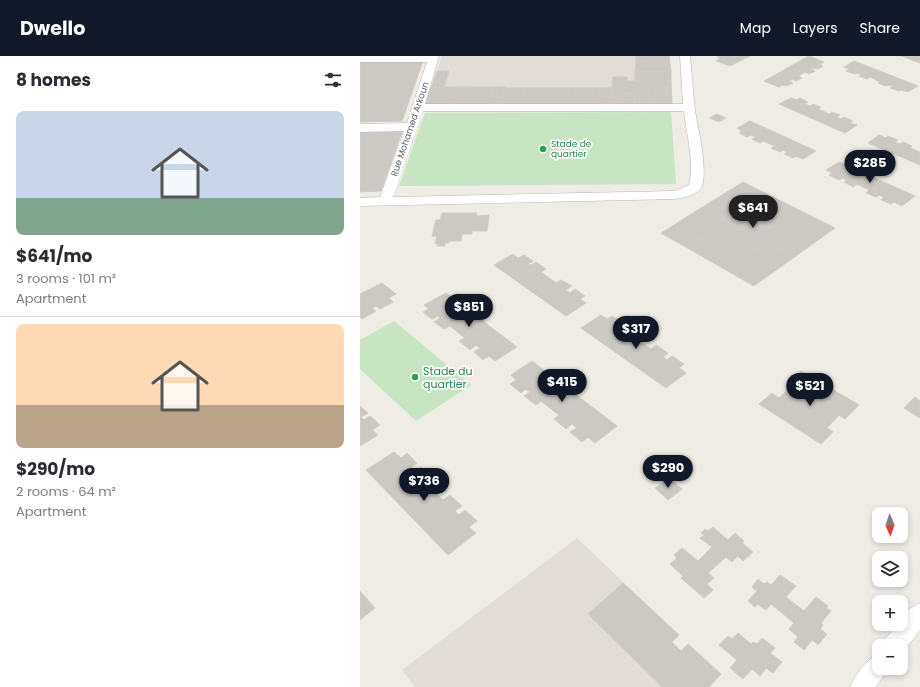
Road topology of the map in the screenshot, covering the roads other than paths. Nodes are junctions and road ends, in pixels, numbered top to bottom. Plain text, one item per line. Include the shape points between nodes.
1 (685, 56) edge
2 (434, 57) edge
3 (360, 59) edge
4 (689, 107) junction
5 (418, 108) junction
6 (411, 127) junction
7 (360, 128) edge
8 (360, 202) edge
9 (385, 202) junction
10 (920, 612) edge
11 (899, 639) edge
12 (872, 674) edge
13 (862, 687) edge

1 - 4 street
2 - 3 street
2 - 5 street, Rue Mohamed Arkoun
4 - 5 street
4 - 9 street via 697,174 695,185 684,193
5 - 6 street, Rue Mohamed Arkoun
6 - 7 street
6 - 9 street, Rue Mohamed Arkoun
8 - 9 street
10 - 11 street
12 - 13 street

